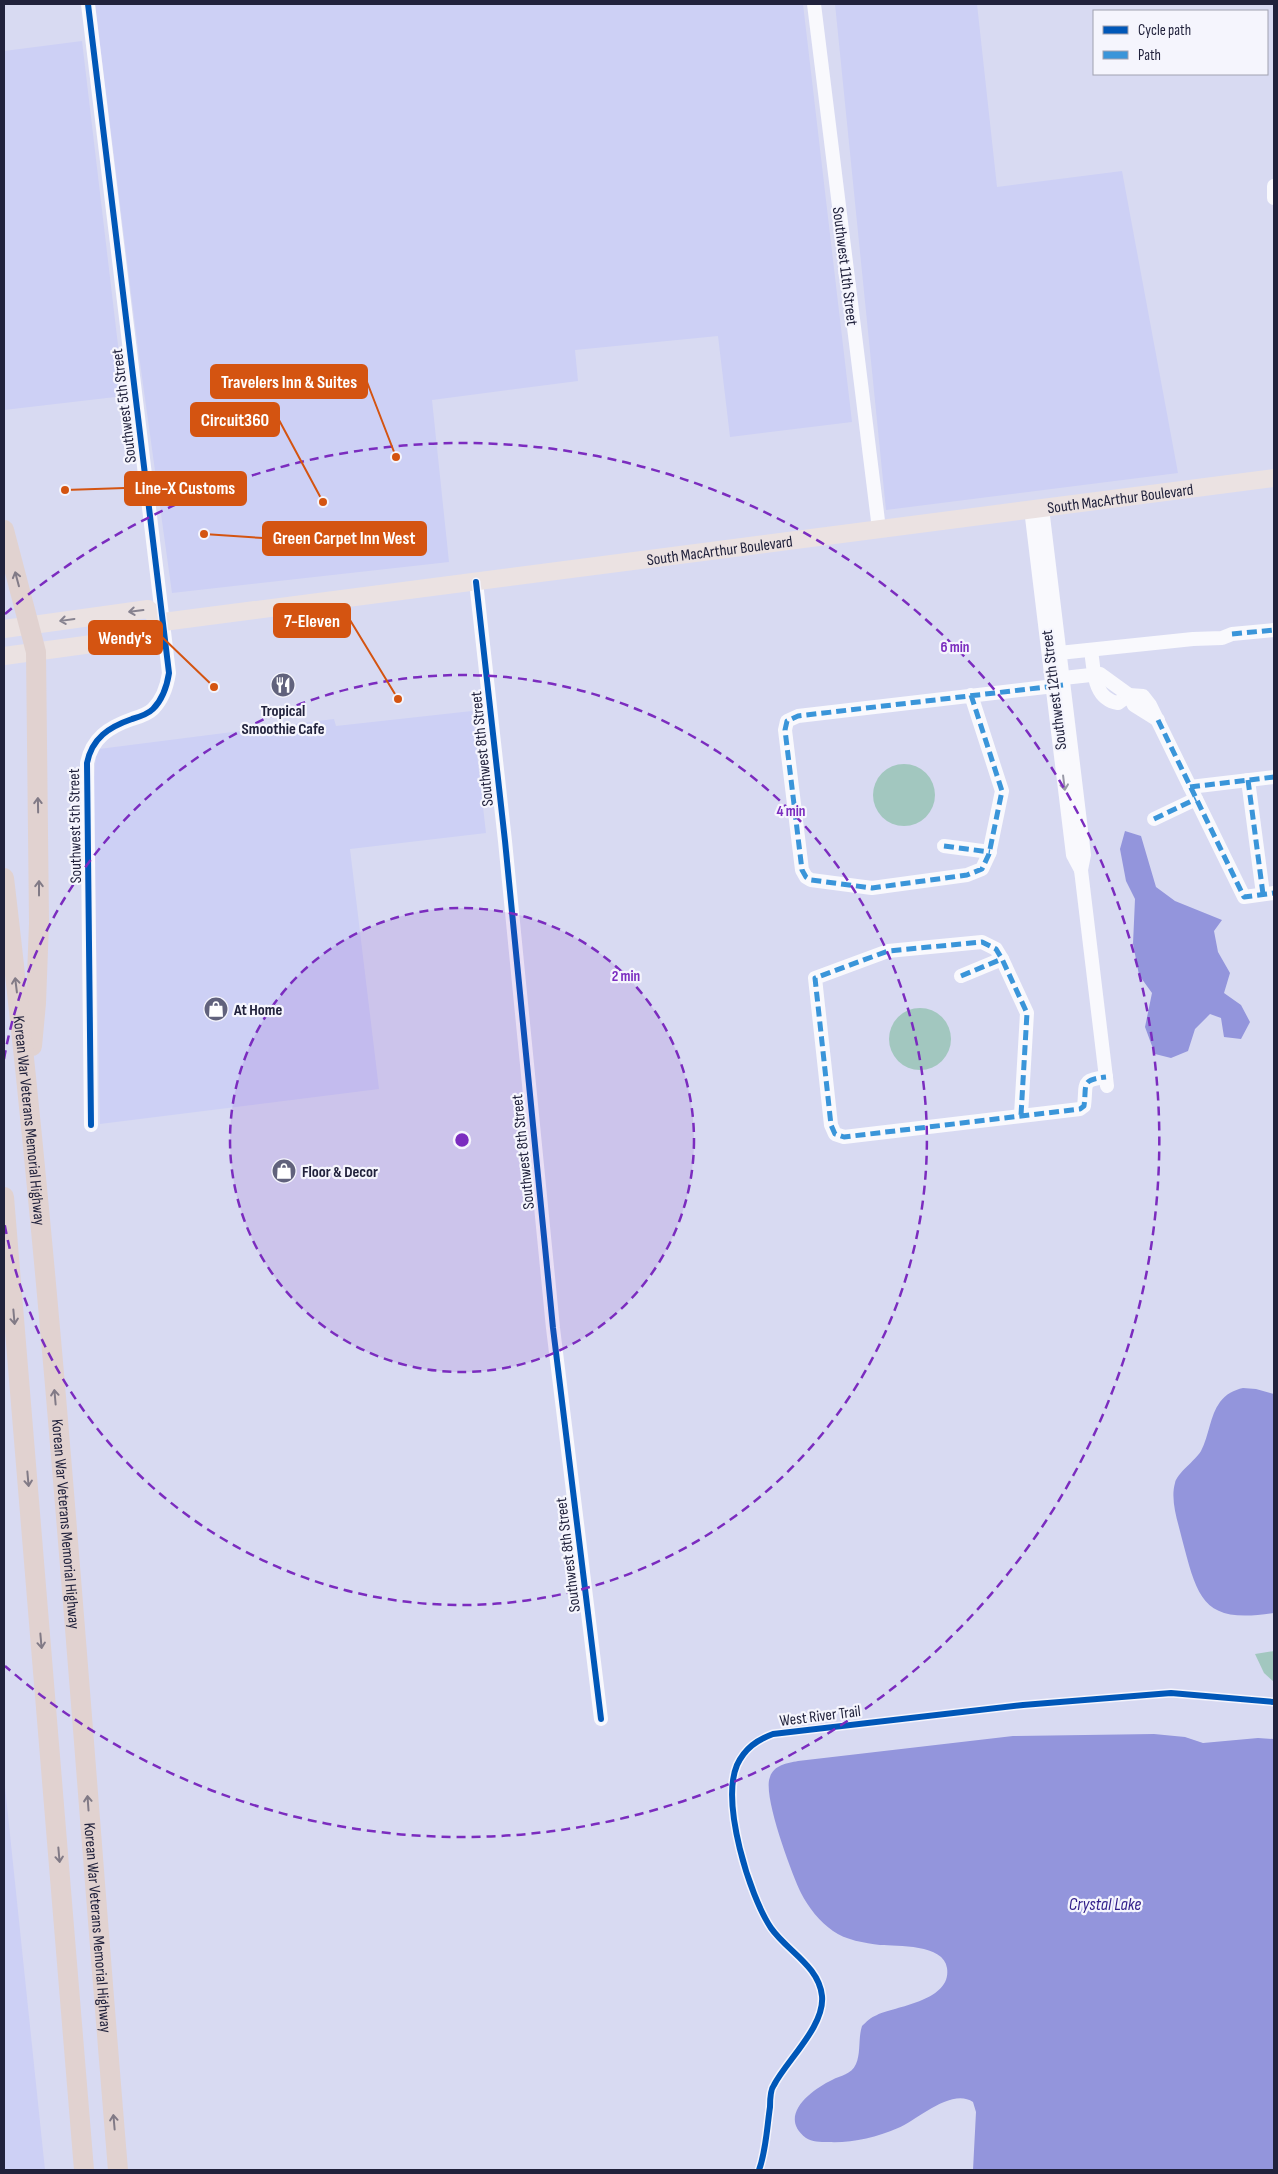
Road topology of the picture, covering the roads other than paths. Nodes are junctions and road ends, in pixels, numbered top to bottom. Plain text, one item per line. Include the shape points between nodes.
1 (88, 4) edge
2 (814, 4) edge
3 (1274, 186) edge
4 (1274, 198) edge
5 (1274, 478) edge
6 (1037, 508) junction
7 (879, 529) junction
8 (4, 530) edge
9 (476, 582) junction
10 (163, 622) junction
11 (29, 626) junction
12 (4, 629) edge
13 (1274, 630) edge
14 (1092, 650) junction
15 (36, 652) junction
16 (1059, 653) junction
17 (4, 656) edge
18 (1095, 674) junction
19 (1058, 682) junction
20 (971, 695) junction
21 (1274, 777) edge
22 (1248, 780) junction
23 (1193, 793) junction
24 (1154, 819) dead end
25 (944, 846) dead end
26 (990, 852) junction
27 (4, 878) edge
28 (1269, 893) edge
29 (1002, 958) junction
30 (961, 976) dead end
31 (28, 1085) junction
32 (1021, 1115) junction
33 (91, 1125) dead end
34 (4, 1197) edge
35 (600, 1719) dead end
36 (84, 2170) edge
37 (118, 2170) edge

1 - 10 street, Southwest 5th Street
2 - 7 street, Southwest 11th Street
3 - 4 street
5 - 6 main road, South MacArthur Boulevard
6 - 7 main road, South MacArthur Boulevard
6 - 16 street, Southwest 12th Street
6 - 19 street, Southwest 12th Street
7 - 9 main road, South MacArthur Boulevard
11 -> 8 highway
9 - 10 main road, South MacArthur Boulevard
9 - 35 street, Southwest 8th Street via 553,1328
10 -> 11 main road via 148,609
10 - 15 main road via 151,636
10 - 33 street, Southwest 5th Street via 169,674 164,693 152,710 104,732 92,747 87,763
11 - 12 main road
11 - 15 highway
13 - 14 street via 1232,634 1218,629 1208,630 1193,638
14 - 16 street
14 - 18 street
15 - 17 main road
31 -> 15 highway via 39,923
16 - 19 street, Southwest 12th Street
18 - 19 street
18 - 23 street via 1100,674 1129,695 1134,705 1158,720
19 - 20 street
19 - 32 street, Southwest 12th Street via 1073,856 1081,870 1106,1082 1090,1079 1087,1082 1084,1106 1080,1109
20 - 26 street via 1002,791
20 - 26 street via 798,716 787,721 785,730 802,870 811,880 872,888 975,874 988,861
21 - 22 street
22 - 23 street
22 - 28 street
23 - 24 street
23 - 28 street via 1244,896
25 - 26 street
31 -> 27 highway, Korean War Veterans Memorial Highway
29 - 30 street
29 - 32 street via 1027,1013
29 - 32 street via 996,949 982,942 888,951 815,978 831,1125 835,1134 844,1137
37 -> 31 highway, Korean War Veterans Memorial Highway
34 -> 36 highway, Korean War Veterans Memorial Highway

